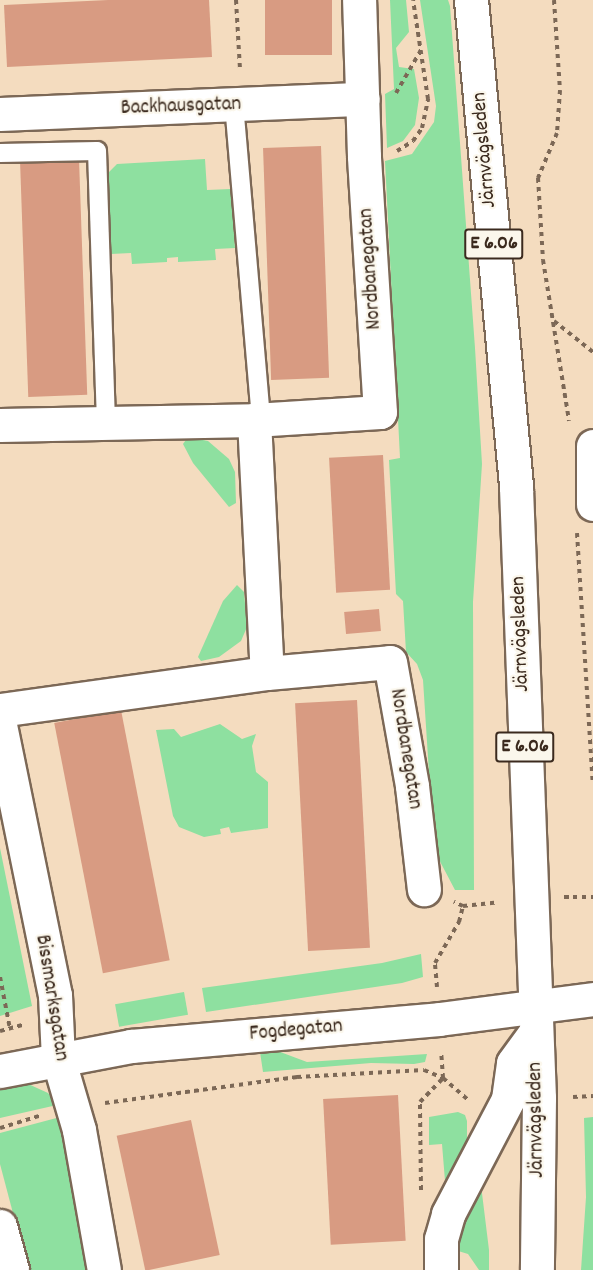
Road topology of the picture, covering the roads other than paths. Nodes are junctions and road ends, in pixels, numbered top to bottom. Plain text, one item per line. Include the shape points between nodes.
1 (359, 0) edge
2 (471, 0) edge
3 (378, 97) junction
4 (238, 104) junction
5 (0, 114) edge
6 (0, 153) edge
7 (257, 420) junction
8 (106, 423) junction
9 (0, 425) edge
10 (582, 439) edge
11 (585, 515) edge
12 (267, 673) junction
13 (0, 710) edge
14 (0, 724) edge
15 (424, 889) road end
16 (593, 999) edge
17 (534, 1020) junction
18 (58, 1058) junction
19 (0, 1071) edge
20 (523, 1098) junction
21 (0, 1226) edge
22 (12, 1270) edge
23 (104, 1270) edge
24 (441, 1270) edge
25 (537, 1270) edge

1 - 3 main road, Nordbanegatan
2 - 17 main road, Järnvägsleden / E 6.06 via 516,488
3 - 4 main road, Backhausgatan
3 - 7 main road, Nordbanegatan via 364,156 380,412
4 - 5 main road, Backhausgatan
4 - 7 lane
6 - 8 lane via 97,151
7 - 8 main road, Nordbanegatan
7 - 12 main road
8 - 9 main road, Nordbanegatan
10 - 11 main road
12 - 13 main road, Nordbanegatan
12 - 15 main road, Nordbanegatan via 390,662 412,786
14 - 18 main road, Bissmarksgatan via 55,995
16 - 17 main road, Fogdegatan
17 - 18 main road, Fogdegatan via 439,1019 131,1046
17 - 20 main road, Järnvägsleden / E 6.06
18 - 19 main road, Fogdegatan
18 - 23 main road, Bissmarksgatan via 74,1110
20 - 24 main road via 448,1214 441,1239
20 - 25 main road, Järnvägsleden / E 6.06
21 - 22 main road

